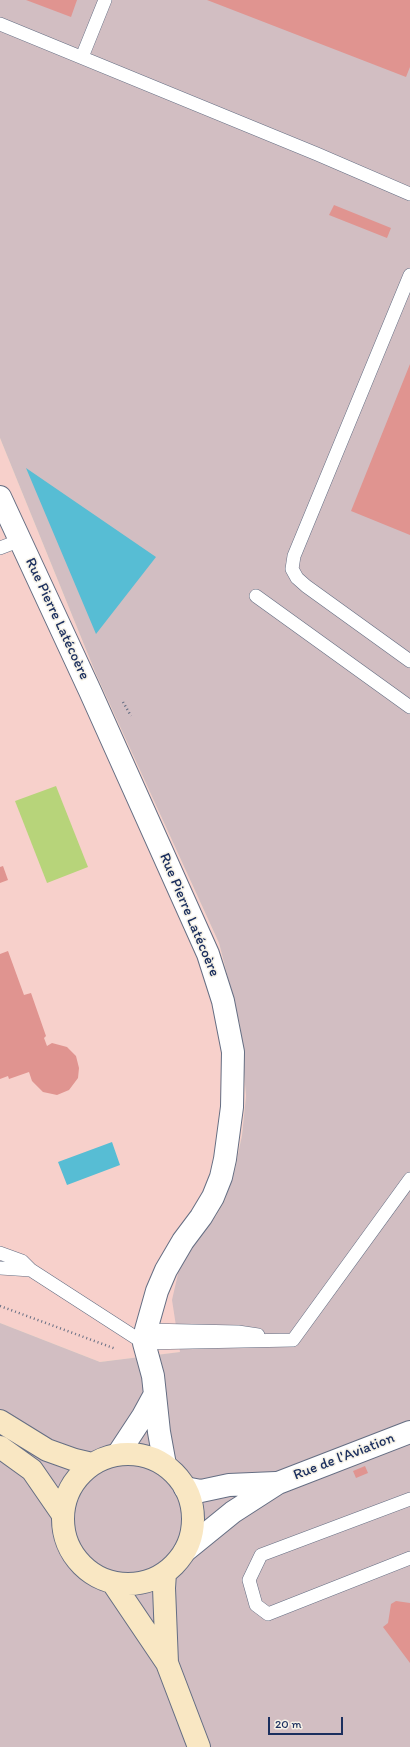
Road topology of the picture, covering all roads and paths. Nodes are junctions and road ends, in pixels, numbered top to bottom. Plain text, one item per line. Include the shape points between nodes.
1 (105, 0) edge
2 (0, 24) edge
3 (82, 57) junction
4 (410, 194) edge
5 (410, 275) edge
6 (0, 497) edge
7 (21, 540) junction
8 (0, 548) edge
9 (256, 596) dead end
10 (410, 661) edge
11 (410, 707) edge
12 (410, 1179) edge
13 (0, 1253) edge
14 (0, 1268) edge
15 (31, 1270) junction
16 (0, 1306) edge
17 (146, 1342) junction
18 (155, 1394) junction
19 (0, 1421) edge
20 (410, 1432) edge
21 (0, 1447) edge
22 (118, 1454) junction
23 (92, 1464) junction
24 (165, 1465) junction
25 (278, 1483) junction
26 (185, 1488) junction
27 (410, 1499) edge
28 (63, 1515) junction
29 (185, 1551) junction
30 (410, 1558) edge
31 (165, 1573) junction
32 (112, 1583) junction
33 (167, 1663) junction
34 (199, 1747) edge

1 - 3 lane
2 - 3 lane
3 - 4 lane
5 - 10 lane via 294,556 292,568 297,578 306,586
6 - 7 street, Rue Pierre Latécoère
7 - 8 lane
7 - 17 street, Rue Pierre Latécoère via 208,954 223,1001 233,1052 232,1107 221,1177 213,1197 166,1270 157,1291
9 - 11 lane
12 - 17 lane via 293,1340 238,1332
13 - 15 lane via 22,1261
14 - 15 lane
15 - 17 lane
16 - 17 path via 119,1351
17 - 18 street via 154,1376
18 - 22 street
18 - 24 street
19 - 23 main road via 47,1450
20 - 25 street, Rue de l'Aviation
21 - 28 main road via 32,1470
22 - 23 main road
22 - 24 main road via 134,1454
23 - 28 main road via 71,1486 65,1500
24 - 26 main road via 177,1475
25 - 26 street, Rue de l'Aviation via 229,1485 202,1491
25 - 29 street, Rue de l'Aviation via 233,1512
26 - 29 main road via 191,1503 193,1520 191,1536
27 - 30 lane via 261,1555 249,1580 256,1605 268,1614
28 - 32 main road via 63,1530 76,1559 87,1570
29 - 31 main road
31 - 32 main road via 148,1581
31 - 33 main road
32 - 33 main road
33 - 34 main road

